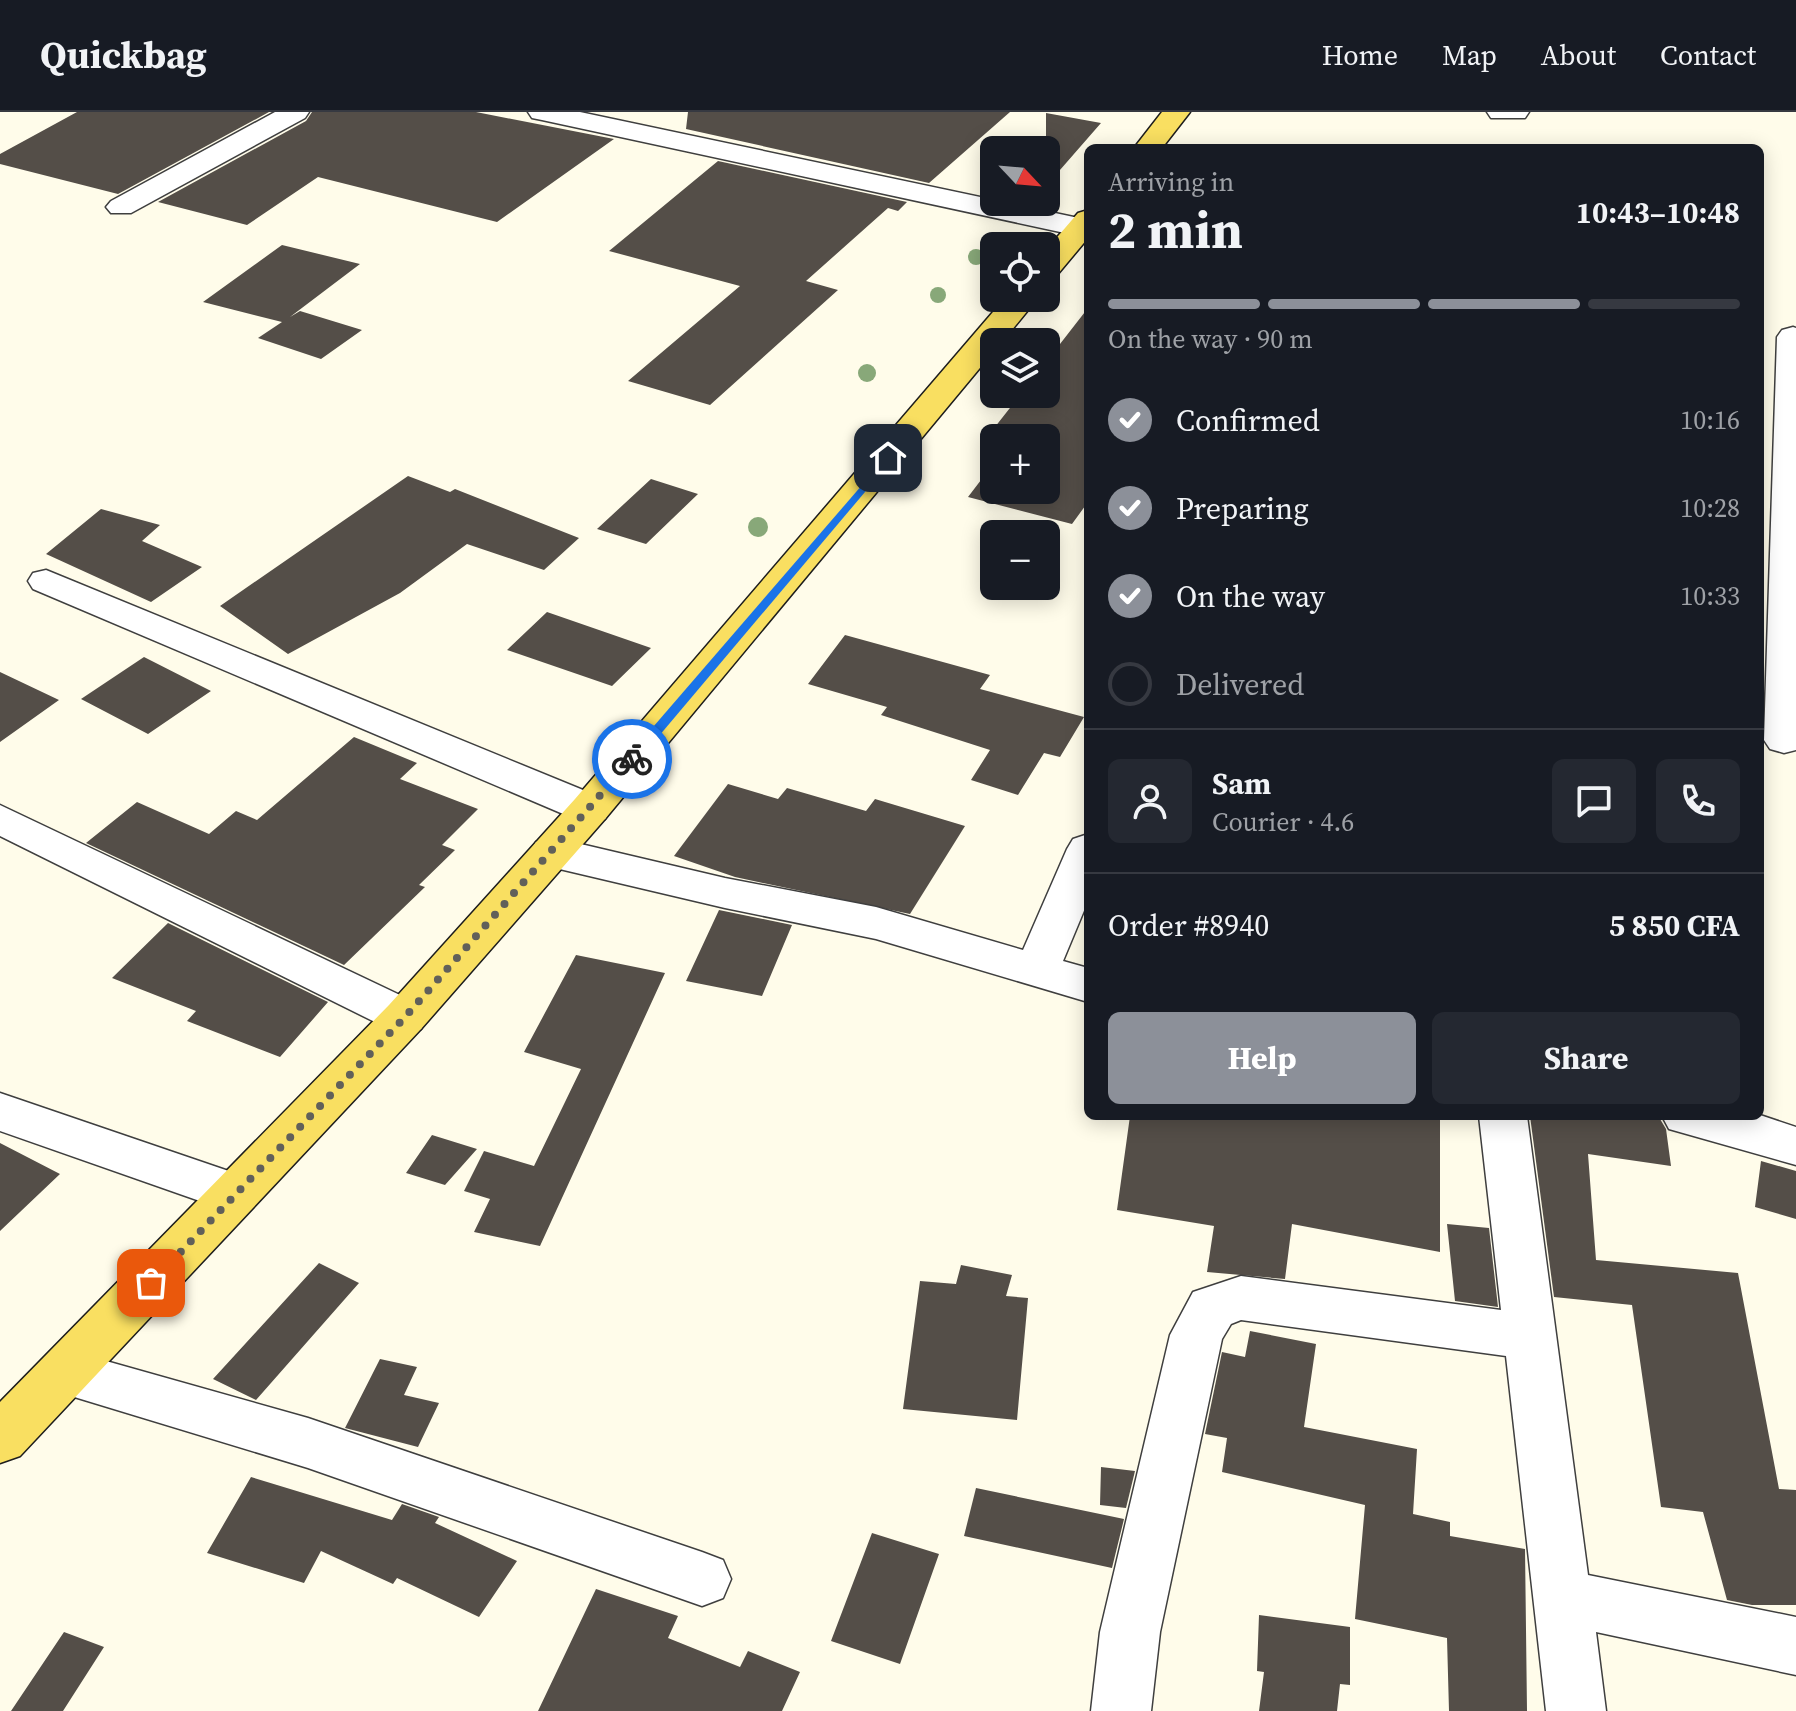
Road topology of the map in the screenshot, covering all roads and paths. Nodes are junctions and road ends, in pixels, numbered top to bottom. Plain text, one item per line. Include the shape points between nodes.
1 (295, 112) edge
2 (542, 112) edge
3 (1176, 112) edge
4 (1501, 112) edge
5 (1515, 112) edge
6 (1151, 144) edge
7 (121, 207) dead end
8 (1084, 225) edge
9 (1084, 227) edge
10 (1060, 254) edge
11 (1010, 312) edge
12 (1783, 335) edge
13 (46, 581) dead end
14 (1780, 739) edge
15 (590, 809) junction
16 (0, 819) edge
17 (551, 852) junction
18 (1084, 858) edge
19 (1036, 972) junction
20 (1084, 984) edge
21 (405, 1017) junction
22 (0, 1112) edge
23 (1504, 1120) edge
24 (1701, 1120) edge
25 (1796, 1146) edge
26 (234, 1193) junction
27 (1531, 1337) junction
28 (67, 1373) junction
29 (0, 1439) edge
30 (702, 1579) dead end
31 (1563, 1597) junction
32 (1796, 1646) edge
33 (1121, 1711) edge
34 (1576, 1711) edge

1 - 7 street
2 - 8 street
3 - 6 main road
4 - 5 street
9 - 10 main road
11 - 15 main road
12 - 14 street
13 - 15 street
15 - 17 main road
16 - 21 street
17 - 19 street via 876,923
17 - 21 main road
18 - 19 street
19 - 20 street
21 - 26 main road
22 - 26 street
23 - 27 street
24 - 25 street
26 - 28 main road
27 - 31 street
27 - 33 street via 1241,1298 1212,1308 1196,1335 1130,1632
28 - 29 main road
28 - 30 street via 308,1443
31 - 32 street
31 - 34 street

